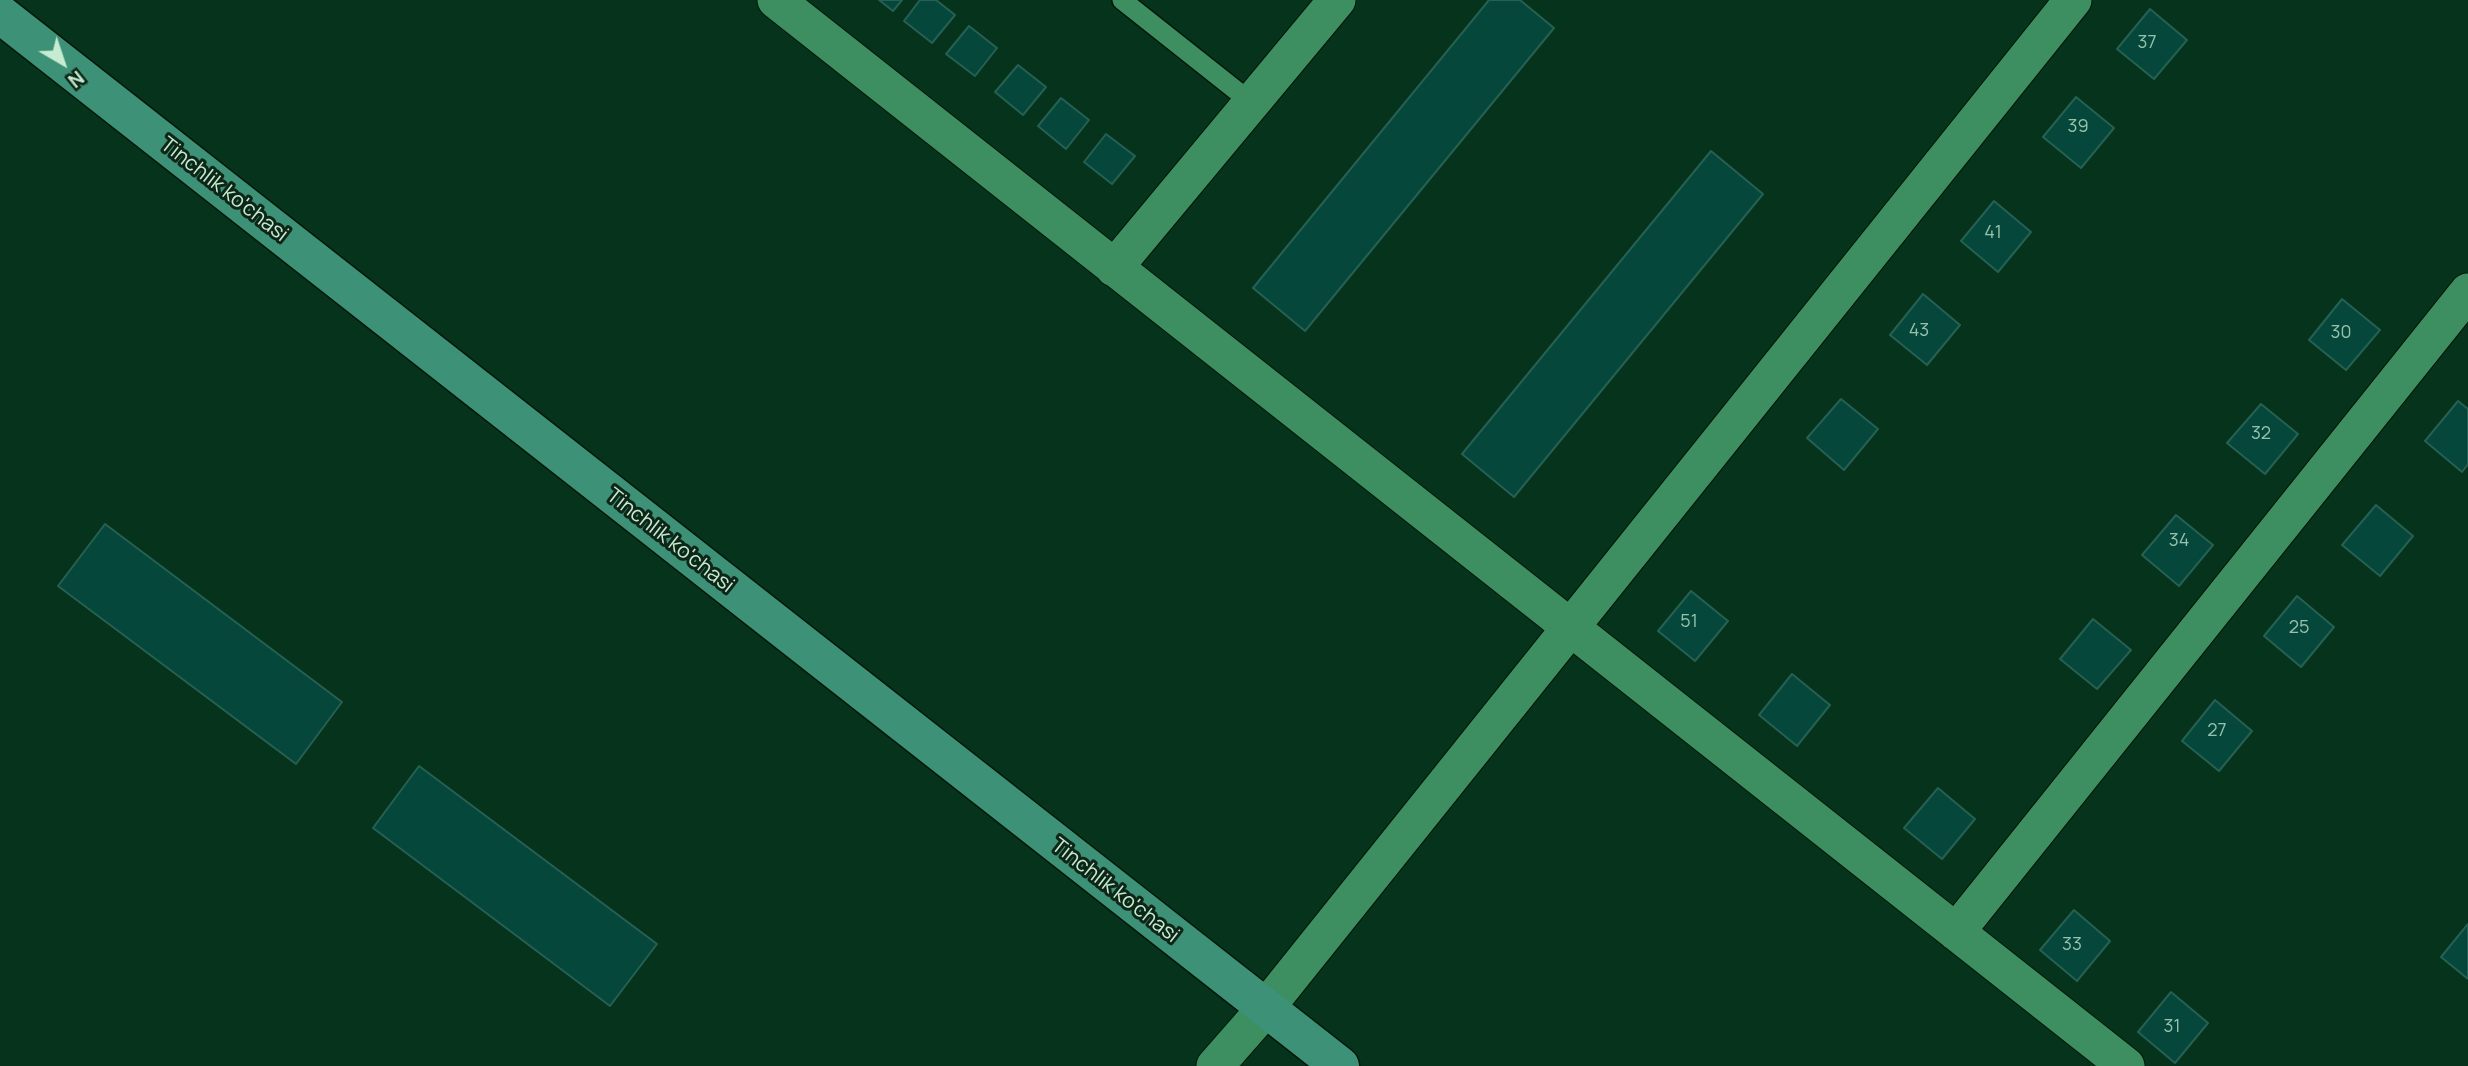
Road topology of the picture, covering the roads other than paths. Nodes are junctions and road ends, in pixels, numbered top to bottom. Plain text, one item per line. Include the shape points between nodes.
1 (776, 0) edge
2 (1122, 0) edge
3 (1337, 0) edge
4 (2073, 0) edge
5 (0, 14) edge
6 (1252, 103) junction
7 (1114, 268) junction
8 (2468, 292) edge
9 (1570, 627) junction
10 (1956, 932) junction
11 (1265, 1009) junction
12 (1215, 1066) edge
13 (1340, 1066) edge
14 (2126, 1066) edge

1 - 7 street
2 - 6 lane
3 - 6 street
4 - 9 street
5 - 11 main road, Tinchlik ko'chasi
6 - 7 street
7 - 9 street
8 - 10 street
9 - 10 street
9 - 11 street
10 - 14 street
11 - 12 street
11 - 13 main road, Tinchlik ko'chasi

